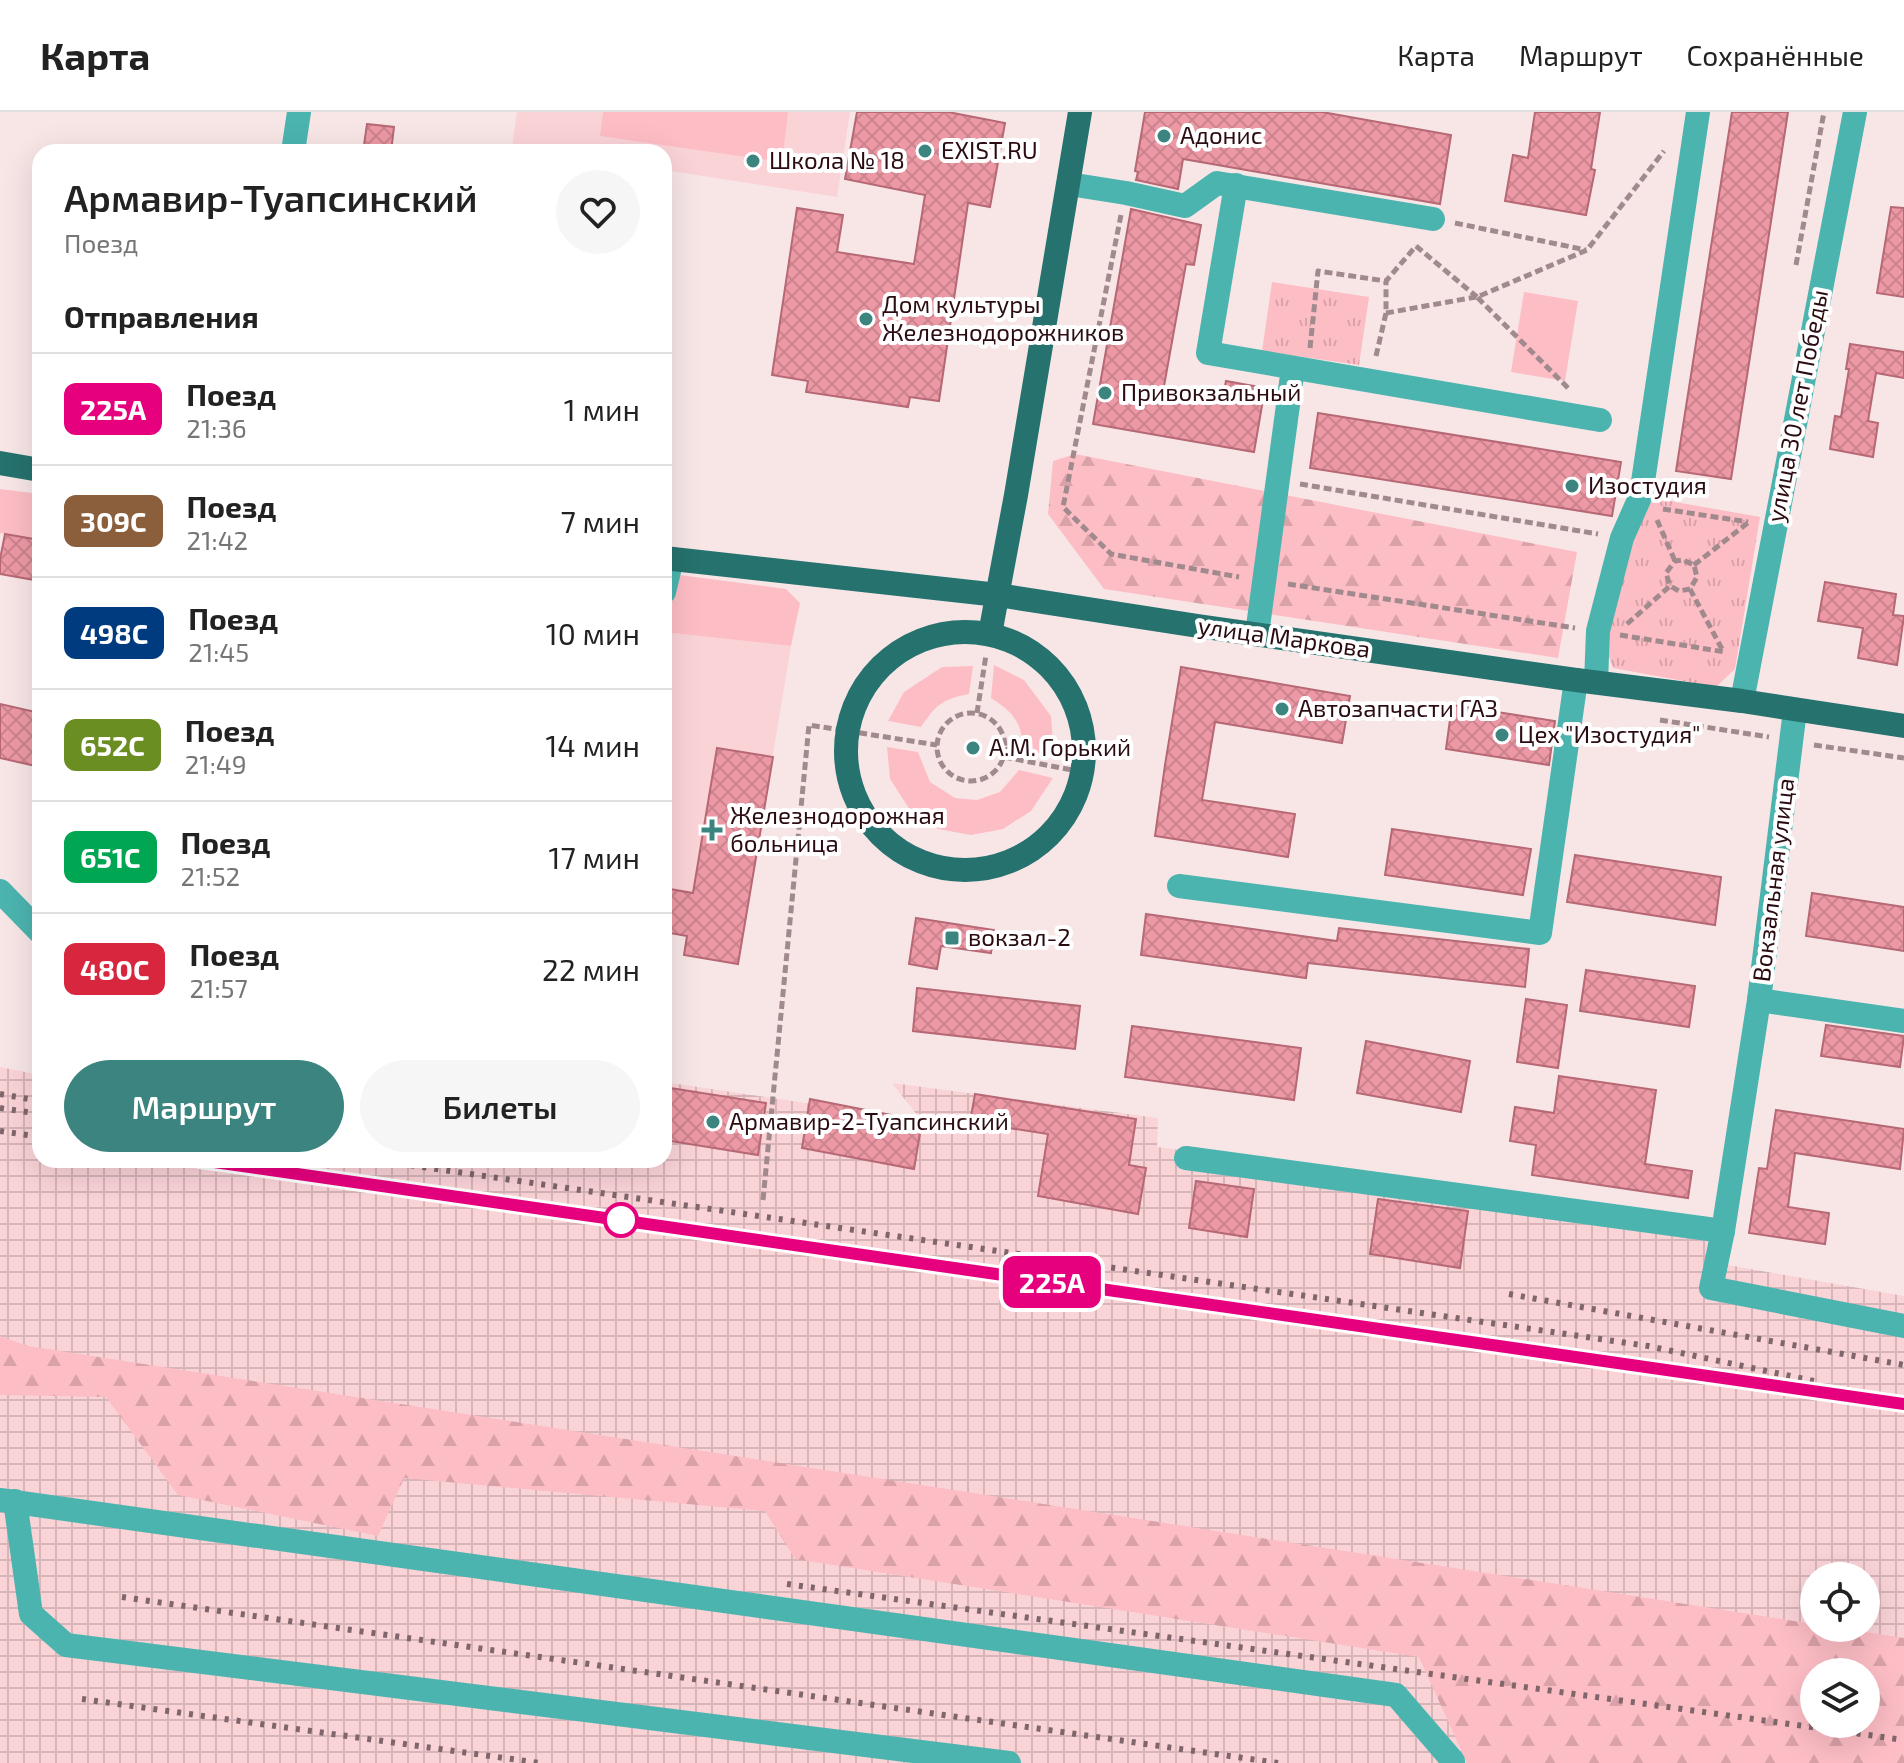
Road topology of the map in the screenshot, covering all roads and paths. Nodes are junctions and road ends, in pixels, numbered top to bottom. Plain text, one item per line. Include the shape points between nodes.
1 (299, 112) edge
2 (1080, 112) edge
3 (1698, 112) edge
4 (1855, 112) edge
5 (294, 144) edge
6 (1665, 150) dead end
7 (1069, 184) junction
8 (1236, 185) junction
9 (1433, 219) joint
10 (1404, 237) dead end
11 (1416, 246) junction
12 (1587, 250) junction
13 (1386, 281) junction
14 (1477, 297) junction
15 (1386, 313) junction
16 (1300, 369) junction
17 (1371, 381) junction
18 (1600, 420) joint
19 (0, 463) edge
20 (32, 469) edge
21 (1277, 480) junction
22 (1780, 502) junction
23 (1750, 522) junction
24 (1747, 536) dead end
25 (1622, 538) junction
26 (672, 558) edge
27 (1675, 561) junction
28 (1694, 565) junction
29 (1670, 586) junction
30 (1690, 589) junction
31 (998, 595) junction
32 (990, 634) junction
33 (1257, 634) junction
34 (1726, 638) dead end
35 (1724, 652) junction
36 (1750, 656) junction
37 (1586, 681) junction
38 (1742, 701) junction
39 (1795, 710) junction
40 (977, 713) junction
41 (1904, 726) edge
42 (847, 729) junction
43 (937, 745) junction
44 (1004, 757) junction
45 (1083, 772) junction
46 (1179, 886) dead end
47 (0, 891) edge
48 (32, 924) edge
49 (1759, 1000) junction
50 (1904, 1021) edge
51 (1186, 1158) dead end
52 (763, 1200) dead end
53 (1723, 1231) junction
54 (1904, 1326) edge
55 (8, 1501) edge
56 (1009, 1763) edge
57 (1453, 1763) edge

1 - 5 street
2 - 7 main road
3 - 25 street via 1641,495
4 - 22 street, улица 30 лет Победы
6 - 12 path
7 - 8 street via 1185,206 1217,183
7 - 31 main road
8 - 9 street
8 - 16 street via 1208,353
9 - 12 path
10 - 11 path
11 - 13 path
11 - 14 path
12 - 14 path
13 - 15 path
13 - 16 path via 1318,271
14 - 15 path
14 - 18 path
15 - 17 path
16 - 17 street
16 - 21 street
17 - 18 street
19 - 20 main road
21 - 25 path
21 - 33 street
22 - 23 path
22 - 36 street, улица 30 лет Победы
23 - 24 path
23 - 27 path via 1651,507
23 - 28 path
25 - 37 street
26 - 31 main road, улица Маркова
27 - 28 path
27 - 29 path via 1666,573
28 - 30 path via 1697,577
29 - 30 path
29 - 35 path via 1615,635
30 - 35 path
31 - 32 main road
31 - 33 main road, улица Маркова
32 - 40 path
32 - 42 main road via 958,631 898,652 865,686
32 - 45 main road via 1024,647 1053,670 1073,700 1083,735
33 - 37 main road, улица Маркова
34 - 35 path
35 - 36 path
36 - 38 street, улица 30 лет Победы
37 - 38 main road, улица Маркова
37 - 46 street via 1540,933
38 - 39 main road, улица Маркова
39 - 41 main road, улица Маркова
39 - 49 street, Вокзальная улица
40 - 43 path via 950,720
40 - 44 path via 997,724
42 - 43 path
42 - 45 main road via 846,767 857,803 878,834 908,856 944,869 981,870 1017,859 1048,837 1071,807
42 - 52 path via 809,725
43 - 44 path via 944,768 965,781 989,776
44 - 45 path
47 - 48 street
49 - 50 street, Вокзальная улица
49 - 53 street
51 - 53 street
53 - 54 street via 1711,1288
55 - 56 street via 31,1614 66,1645
55 - 57 street via 1396,1695

